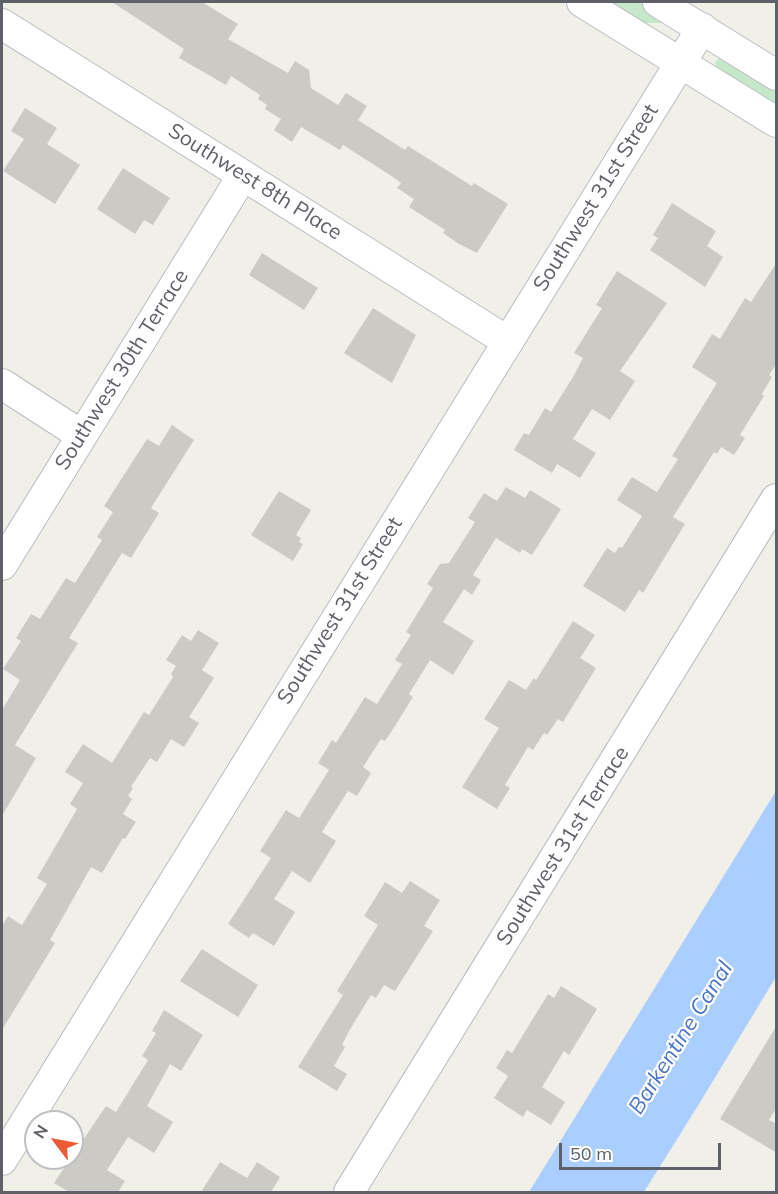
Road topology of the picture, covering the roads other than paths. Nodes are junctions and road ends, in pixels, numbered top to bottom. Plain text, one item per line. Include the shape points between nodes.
1 (582, 2) edge
2 (658, 2) edge
3 (2, 24) edge
4 (702, 28) junction
5 (681, 63) junction
6 (777, 75) edge
7 (777, 122) edge
8 (243, 175) junction
9 (507, 341) junction
10 (2, 384) edge
11 (81, 435) junction
12 (777, 499) edge
13 (2, 565) edge
14 (2, 1160) edge
15 (349, 1192) edge

1 - 5 street
2 - 4 street
3 - 8 street, Southwest 8th Place
4 - 5 street, Southwest 31st Street
4 - 6 street
5 - 7 street
5 - 9 street, Southwest 31st Street
8 - 9 street, Southwest 8th Place
8 - 11 street, Southwest 30th Terrace
9 - 14 street, Southwest 31st Street
10 - 11 street
11 - 13 street, Southwest 30th Terrace
12 - 15 street, Southwest 31st Terrace

